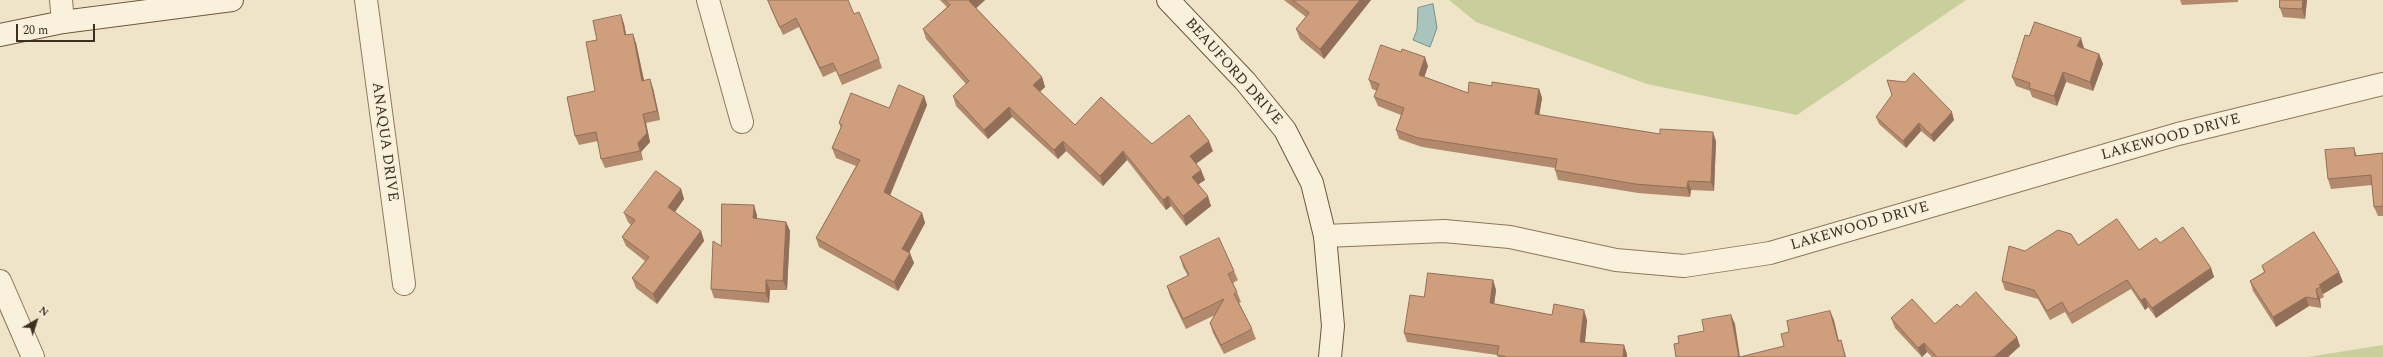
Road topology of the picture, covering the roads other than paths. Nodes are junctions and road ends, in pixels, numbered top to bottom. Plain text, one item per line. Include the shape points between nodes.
1 (61, 0) edge
2 (232, 0) edge
3 (366, 0) edge
4 (708, 0) edge
5 (1168, 0) edge
6 (63, 22) junction
7 (0, 35) edge
8 (2383, 84) edge
9 (742, 122) dead end
10 (1325, 236) junction
11 (0, 281) edge
12 (404, 284) dead end
13 (33, 357) edge
14 (1330, 357) edge

1 - 6 street
2 - 6 street
3 - 12 street, ANAQUA DRIVE
4 - 9 street
5 - 10 street, BEAUFORD DRIVE via 1245,81 1285,130 1312,183
6 - 7 street
8 - 10 street, LAKEWOOD DRIVE via 2178,134 1770,253 1692,264 1616,260 1510,237 1459,233
10 - 14 street, BEAUFORD DRIVE via 1333,326
11 - 13 street

